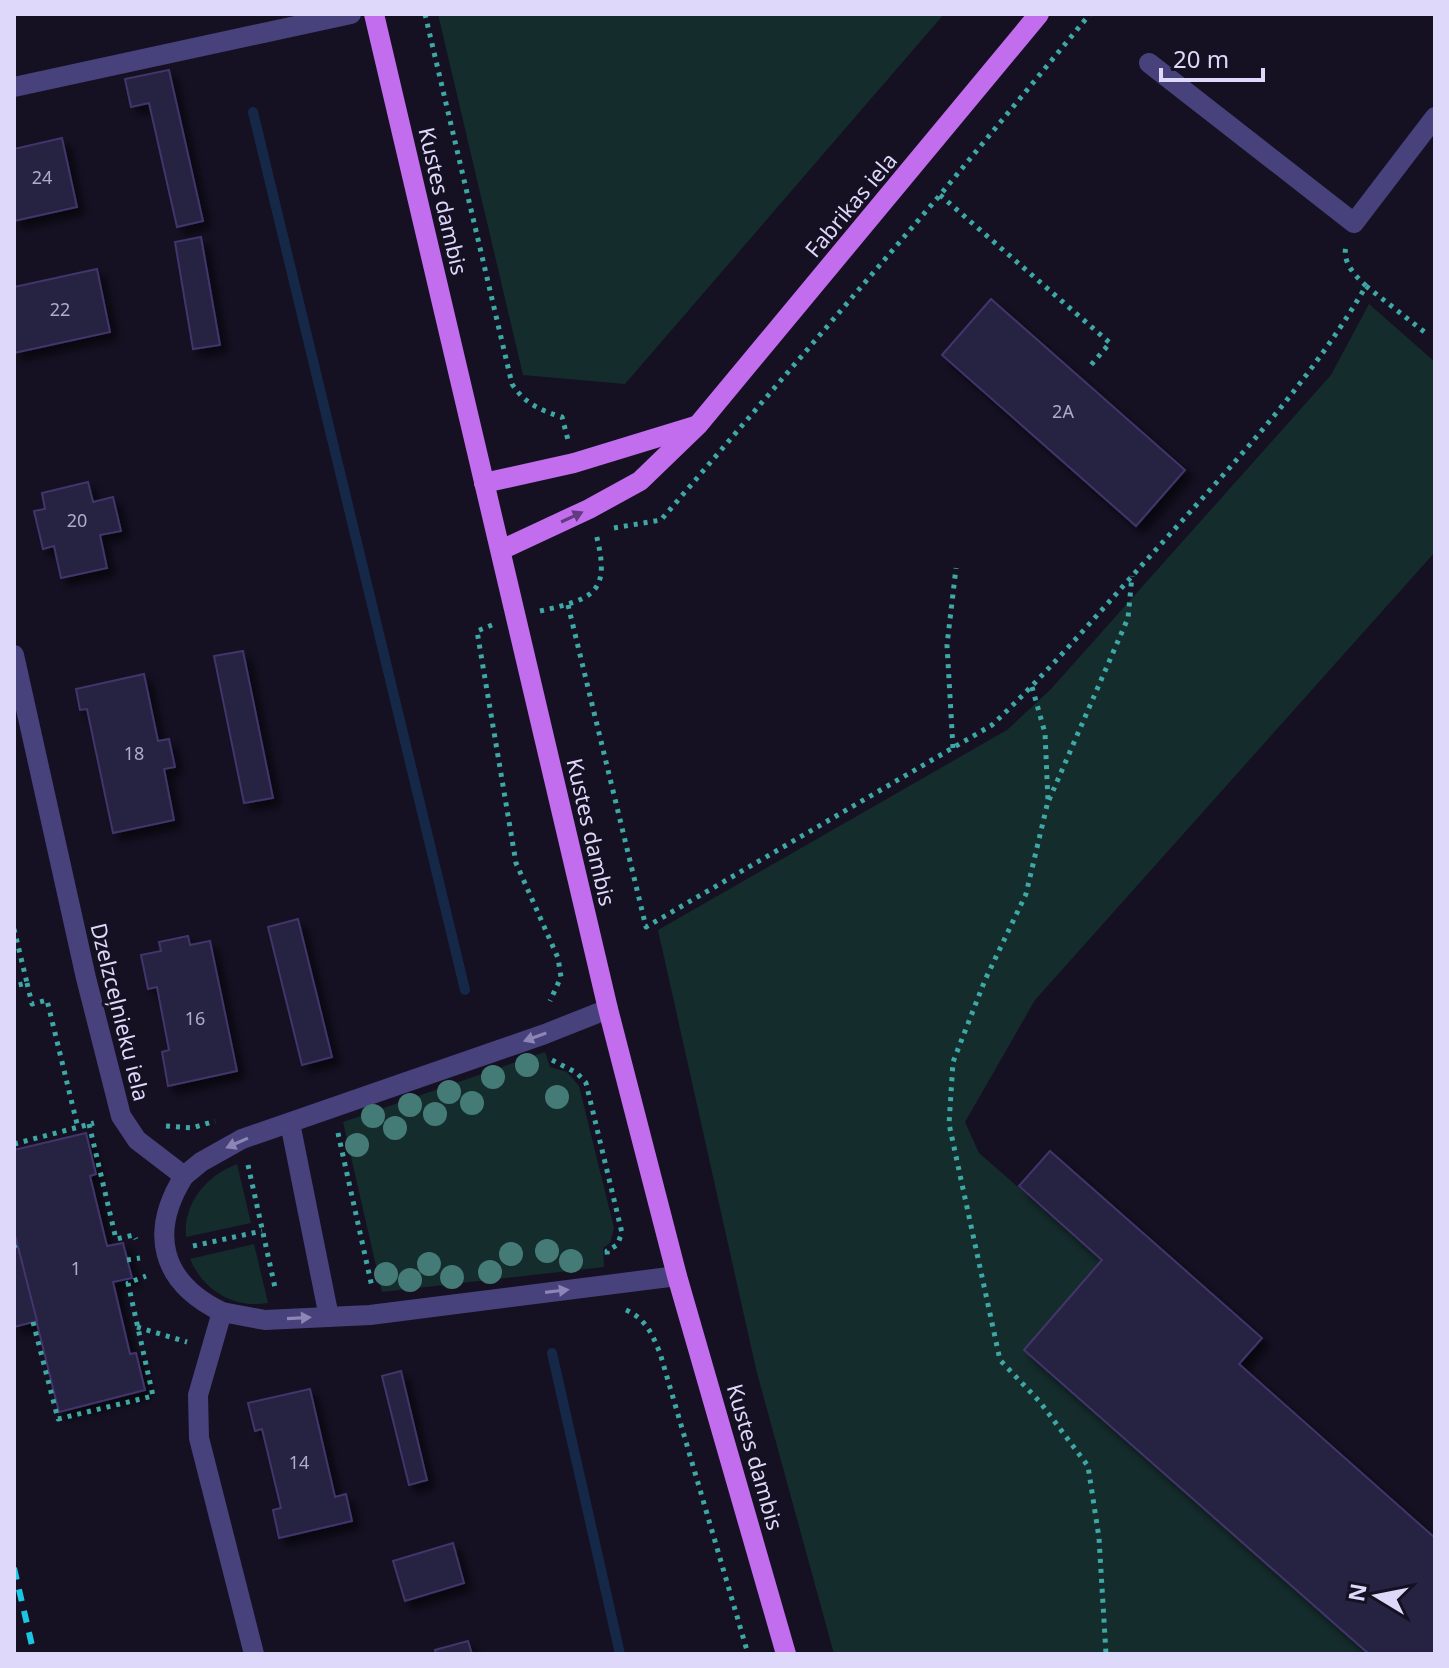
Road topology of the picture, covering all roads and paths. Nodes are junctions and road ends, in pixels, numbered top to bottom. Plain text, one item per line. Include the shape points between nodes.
1 (351, 14) edge
2 (374, 14) edge
3 (1039, 14) edge
4 (1090, 14) edge
5 (1149, 63) dead end
6 (14, 87) edge
7 (1435, 117) edge
8 (940, 195) junction
9 (1354, 223) junction
10 (1366, 286) junction
11 (1427, 334) dead end
12 (1090, 366) dead end
13 (698, 425) junction
14 (484, 483) junction
15 (595, 531) dead end
16 (501, 550) junction
17 (956, 568) dead end
18 (1132, 576) junction
19 (568, 605) dead end
20 (14, 655) edge
21 (1032, 687) junction
22 (953, 748) junction
23 (1048, 801) junction
24 (14, 929) edge
25 (27, 983) junction
26 (14, 986) edge
27 (608, 1009) junction
28 (333, 1108) junction
29 (121, 1116) junction
30 (290, 1123) junction
31 (89, 1124) junction
32 (78, 1128) junction
33 (242, 1139) junction
34 (14, 1144) edge
35 (184, 1176) junction
36 (677, 1276) junction
37 (615, 1309) dead end
38 (222, 1312) junction
39 (378, 1314) junction
40 (329, 1317) junction
41 (282, 1319) junction
42 (33, 1322) dead end
43 (254, 1654) edge
44 (748, 1654) edge
45 (786, 1654) edge
46 (1106, 1654) edge

1 - 6 street
2 - 14 main road, Kustes dambis
3 - 13 main road, Fabrikas iela
4 - 8 path
5 - 9 street
7 - 9 street
8 - 12 path via 1110,343
8 - 15 path via 661,520
9 - 10 path via 1344,251 1349,268
10 - 11 path
10 - 18 path via 1328,348
13 - 14 main road via 574,463
16 -> 13 main road, Fabrikas iela via 640,481
14 - 16 main road, Kustes dambis
16 - 27 main road, Kustes dambis
17 - 22 path via 947,645
18 - 21 path
18 - 23 path via 1128,618
19 - 22 path via 646,927
20 - 29 street, Dzelzceļnieku iela
21 - 22 path via 992,725
21 - 23 path via 1045,733
23 - 46 path via 1026,894 953,1062 949,1124 1000,1360 1088,1466 1099,1538
24 - 25 path
25 - 26 path
25 - 32 path via 32,1004 47,1000
27 -> 28 street
27 - 36 main road, Kustes dambis
28 - 30 street
28 - 39 path
29 - 31 path
29 - 35 street, Dzelzceļnieku iela via 137,1140
30 - 33 street
30 - 40 street
31 - 32 path
31 - 42 path via 116,1239 134,1235 146,1277 128,1283 153,1396 58,1419
32 - 34 path
33 -> 35 street
33 - 41 path
35 - 38 street via 169,1200 163,1225 167,1257 182,1283 201,1302
39 -> 36 street
36 - 45 main road, Kustes dambis
37 - 44 path via 640,1317 660,1353
38 - 41 street
38 - 43 street via 198,1395 199,1438
39 - 40 street
41 -> 40 street

